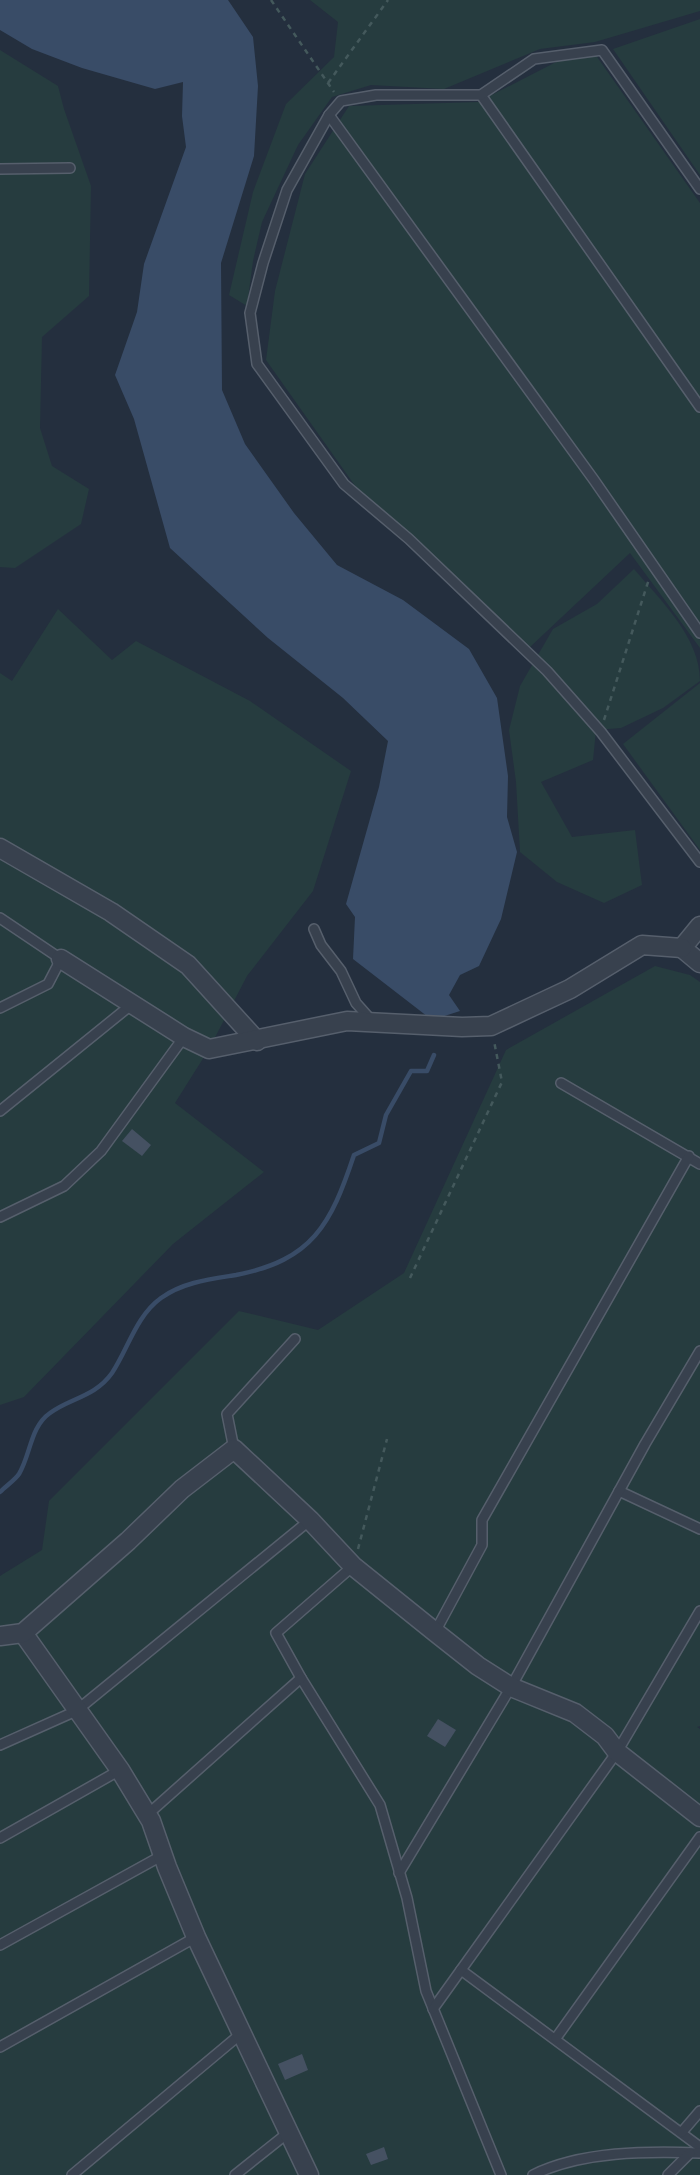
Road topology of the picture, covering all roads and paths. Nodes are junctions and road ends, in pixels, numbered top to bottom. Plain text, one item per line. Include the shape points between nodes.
1 (271, 0) edge
2 (388, 0) edge
3 (328, 83) junction
4 (481, 95) junction
5 (341, 102) junction
6 (329, 115) junction
7 (70, 168) dead end
8 (0, 169) edge
9 (700, 189) edge
10 (700, 407) edge
11 (653, 566) junction
12 (700, 634) edge
13 (601, 732) junction
14 (0, 848) edge
15 (700, 862) edge
16 (0, 918) edge
17 (700, 926) edge
18 (314, 929) dead end
19 (682, 948) junction
20 (61, 960) junction
21 (700, 963) edge
22 (131, 1005) junction
23 (0, 1008) edge
24 (373, 1023) junction
25 (491, 1026) junction
26 (184, 1037) junction
27 (257, 1041) junction
28 (561, 1083) dead end
29 (0, 1111) edge
30 (689, 1156) junction
31 (700, 1164) edge
32 (0, 1217) edge
33 (410, 1278) dead end
34 (295, 1339) dead end
35 (700, 1351) edge
36 (387, 1439) dead end
37 (234, 1449) junction
38 (619, 1491) junction
39 (310, 1520) junction
40 (700, 1529) edge
41 (354, 1566) junction
42 (700, 1611) edge
43 (435, 1632) junction
44 (23, 1633) junction
45 (0, 1636) edge
46 (301, 1678) junction
47 (511, 1687) junction
48 (76, 1711) junction
49 (0, 1745) edge
50 (617, 1752) junction
51 (120, 1770) junction
52 (147, 1815) junction
53 (700, 1817) edge
54 (700, 1837) edge
55 (0, 1838) edge
56 (163, 1855) junction
57 (400, 1873) junction
58 (196, 1937) junction
59 (0, 1945) edge
60 (461, 1970) junction
61 (433, 2009) junction
62 (243, 2032) junction
63 (556, 2038) junction
64 (0, 2047) edge
65 (700, 2111) edge
66 (289, 2132) junction
67 (682, 2132) junction
68 (700, 2147) edge
69 (695, 2153) edge
70 (72, 2175) edge
71 (234, 2175) edge
72 (309, 2175) edge
73 (501, 2175) edge
74 (533, 2175) edge
75 (668, 2175) edge

1 - 3 path
2 - 3 path
3 - 5 path
4 - 5 lane via 376,95
4 - 9 lane via 534,59 602,50
4 - 10 lane
5 - 6 lane
6 - 11 lane
6 - 13 lane via 287,190 264,263 250,313 257,364 344,484 507,630
7 - 8 lane
11 - 12 lane
11 - 13 path
13 - 15 lane
14 - 27 street via 111,912 188,965
16 - 20 lane
17 - 19 street
18 - 24 lane via 356,1003
19 - 21 street
19 - 25 street via 642,945 570,989
20 - 22 street
20 - 23 lane via 48,984
22 - 26 street
22 - 29 lane
24 - 25 street
24 - 27 street via 347,1021
25 - 33 path via 502,1082
26 - 27 street via 209,1049
26 - 32 lane via 101,1151 64,1186
28 - 30 lane
30 - 31 lane
30 - 43 lane via 482,1520 482,1545
34 - 37 lane via 227,1414
35 - 38 lane
36 - 41 path
37 - 39 street
37 - 44 street via 181,1489
38 - 40 lane
38 - 47 lane
39 - 41 street
39 - 48 lane
41 - 43 street
41 - 46 lane via 276,1633
42 - 50 lane
43 - 47 street
44 - 45 street
44 - 48 street
46 - 52 lane
46 - 57 lane via 380,1805
47 - 50 street via 575,1713 605,1735
47 - 57 lane
48 - 49 lane
48 - 51 street
50 - 53 street
50 - 60 lane
51 - 52 street
51 - 55 lane
52 - 56 street
54 - 63 lane
56 - 58 street
56 - 59 lane
57 - 61 lane
58 - 62 street
58 - 64 lane
60 - 61 lane
60 - 63 lane
61 - 73 lane
62 - 66 street
62 - 70 lane
63 - 67 lane
65 - 67 lane
66 - 71 lane
66 - 72 street
67 - 68 lane
69 - 74 lane via 650,2151 597,2157 551,2166
69 - 75 lane

